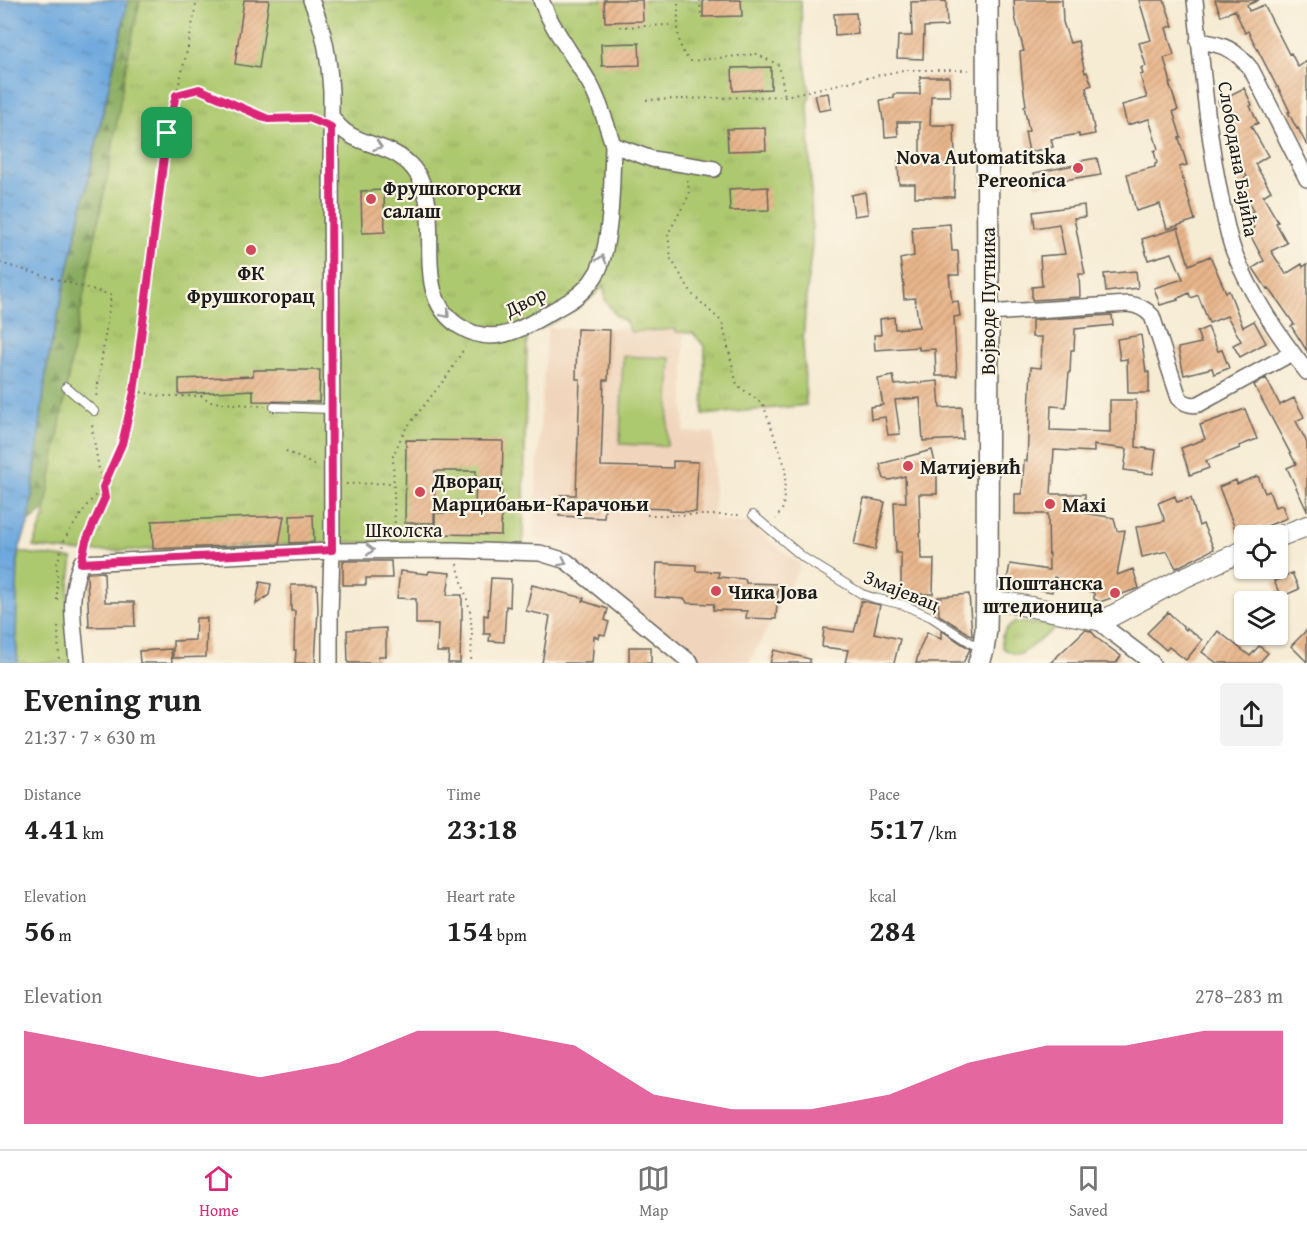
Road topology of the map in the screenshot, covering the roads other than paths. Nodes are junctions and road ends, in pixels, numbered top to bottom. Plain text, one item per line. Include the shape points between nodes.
1 (311, 0) edge
2 (542, 0) edge
3 (987, 0) edge
4 (1195, 0) edge
5 (1198, 41) junction
6 (331, 121) junction
7 (613, 145) junction
8 (714, 169) dead end
9 (1307, 179) edge
10 (988, 313) junction
11 (1292, 353) junction
12 (1307, 372) edge
13 (66, 387) dead end
14 (274, 407) road end
15 (332, 409) junction
16 (94, 411) road end
17 (753, 515) road end
18 (1307, 526) edge
19 (1288, 533) edge
20 (332, 550) junction
21 (1234, 555) edge
22 (986, 601) junction
23 (1097, 620) junction
24 (981, 657) edge
25 (77, 663) edge
26 (330, 663) edge
27 (691, 663) edge
28 (1152, 663) edge

1 - 6 street via 325,40
2 - 7 street, Двор via 557,34 591,87
3 - 10 main road, Војводе Путника
4 - 5 street, Слободана Бајића
5 - 9 street, Слободана Бајића via 1231,49 1251,69
5 - 11 street, Слободана Бајића via 1217,176 1233,249 1257,301
6 -> 7 street, Двор via 346,134 403,158 423,182 437,303 448,318 468,332 482,336 495,337 522,328 570,301 591,282 606,245
6 - 15 street
7 - 8 street via 652,159
10 - 11 street via 1128,304 1141,307 1152,316 1179,398 1191,405
10 - 22 main road, Војводе Путника
11 - 12 street, Слободана Бајића
13 - 16 lane
14 - 15 lane
15 - 20 street
17 - 24 lane, Змајевац via 804,558 862,594 931,617
18 - 19 street
20 - 25 street, Школска via 81,563 71,602
20 - 26 street
20 -> 27 street, Школска via 540,553 566,561
21 - 23 street
22 - 23 street
22 - 24 main road, Војводе Путника
23 - 28 street

